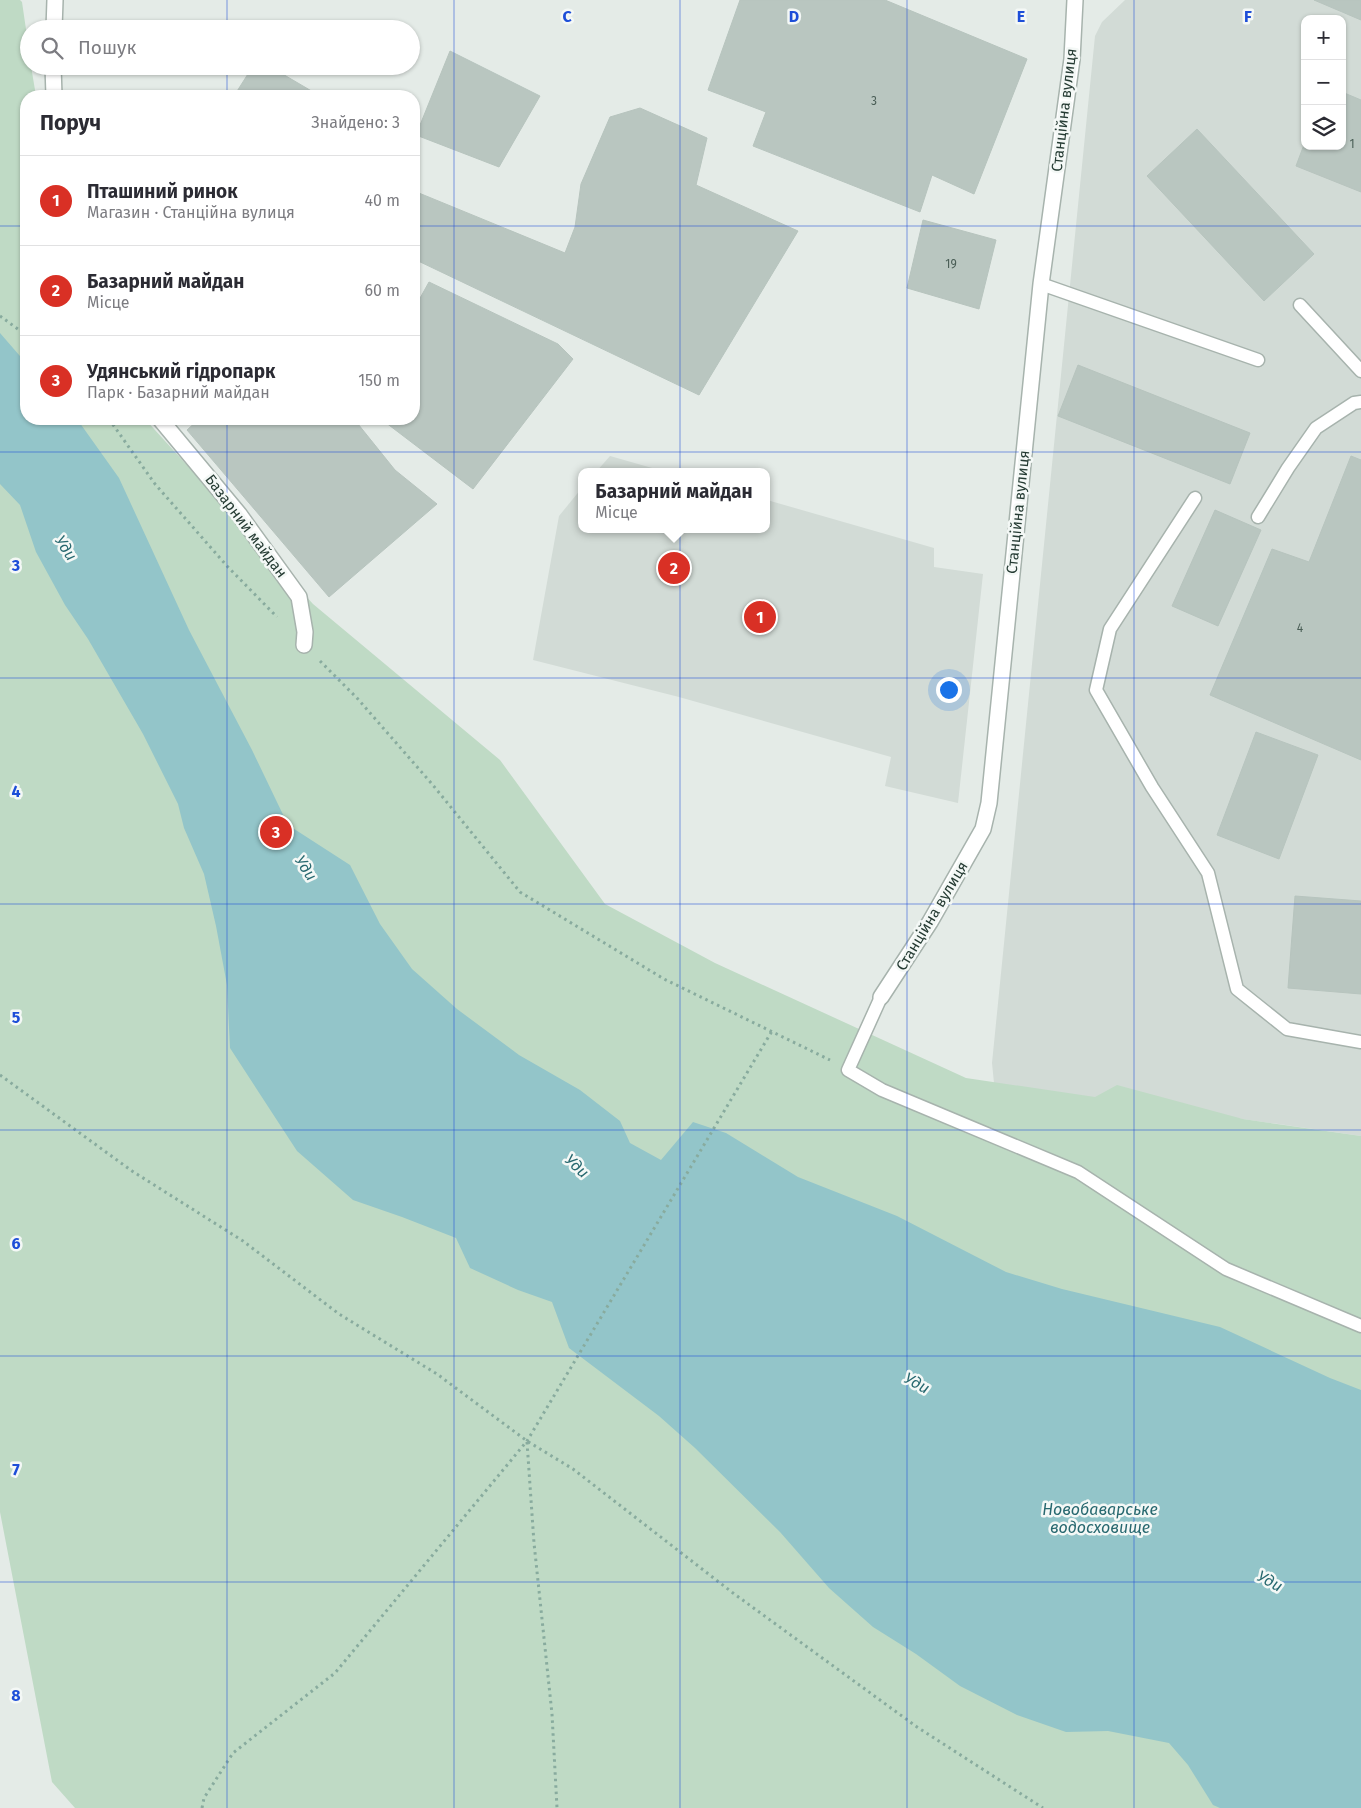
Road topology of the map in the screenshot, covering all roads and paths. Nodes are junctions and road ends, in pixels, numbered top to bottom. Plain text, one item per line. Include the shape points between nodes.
1 (55, 0) edge
2 (1075, 0) edge
3 (54, 20) edge
4 (53, 75) edge
5 (54, 90) edge
6 (1041, 284) junction
7 (1300, 305) dead end
8 (0, 316) edge
9 (20, 331) edge
10 (1258, 360) dead end
11 (1361, 371) edge
12 (1361, 402) edge
13 (113, 425) edge
14 (165, 425) edge
15 (1195, 498) dead end
16 (1258, 517) dead end
17 (304, 645) junction
18 (881, 997) joint
19 (772, 1031) junction
20 (1361, 1042) edge
21 (848, 1070) junction
22 (0, 1075) edge
23 (1361, 1326) edge
24 (527, 1442) junction
25 (202, 1808) edge
26 (557, 1808) edge
27 (1043, 1808) edge

1 - 3 street
2 - 6 street, Станційна вулиця via 1072,58
4 - 5 street
6 - 10 lane
6 - 18 street, Станційна вулиця via 984,829 930,922
7 - 11 lane
8 - 9 path
12 - 16 lane via 1354,403 1316,428
13 - 17 path via 155,484 227,566
14 - 17 street, Базарний майдан via 239,514 299,597
15 - 20 lane via 1110,629 1096,690 1208,873 1237,989 1287,1029
17 - 19 path via 357,698 520,892 664,979
18 - 21 lane
19 - 21 path
19 - 24 path
21 - 23 lane via 882,1090 1078,1172 1226,1269
22 - 24 path via 132,1171 243,1241 339,1314 437,1374
24 - 25 path via 335,1673 233,1753 204,1798
24 - 26 path via 552,1714
24 - 27 path via 573,1468 733,1593 917,1727

